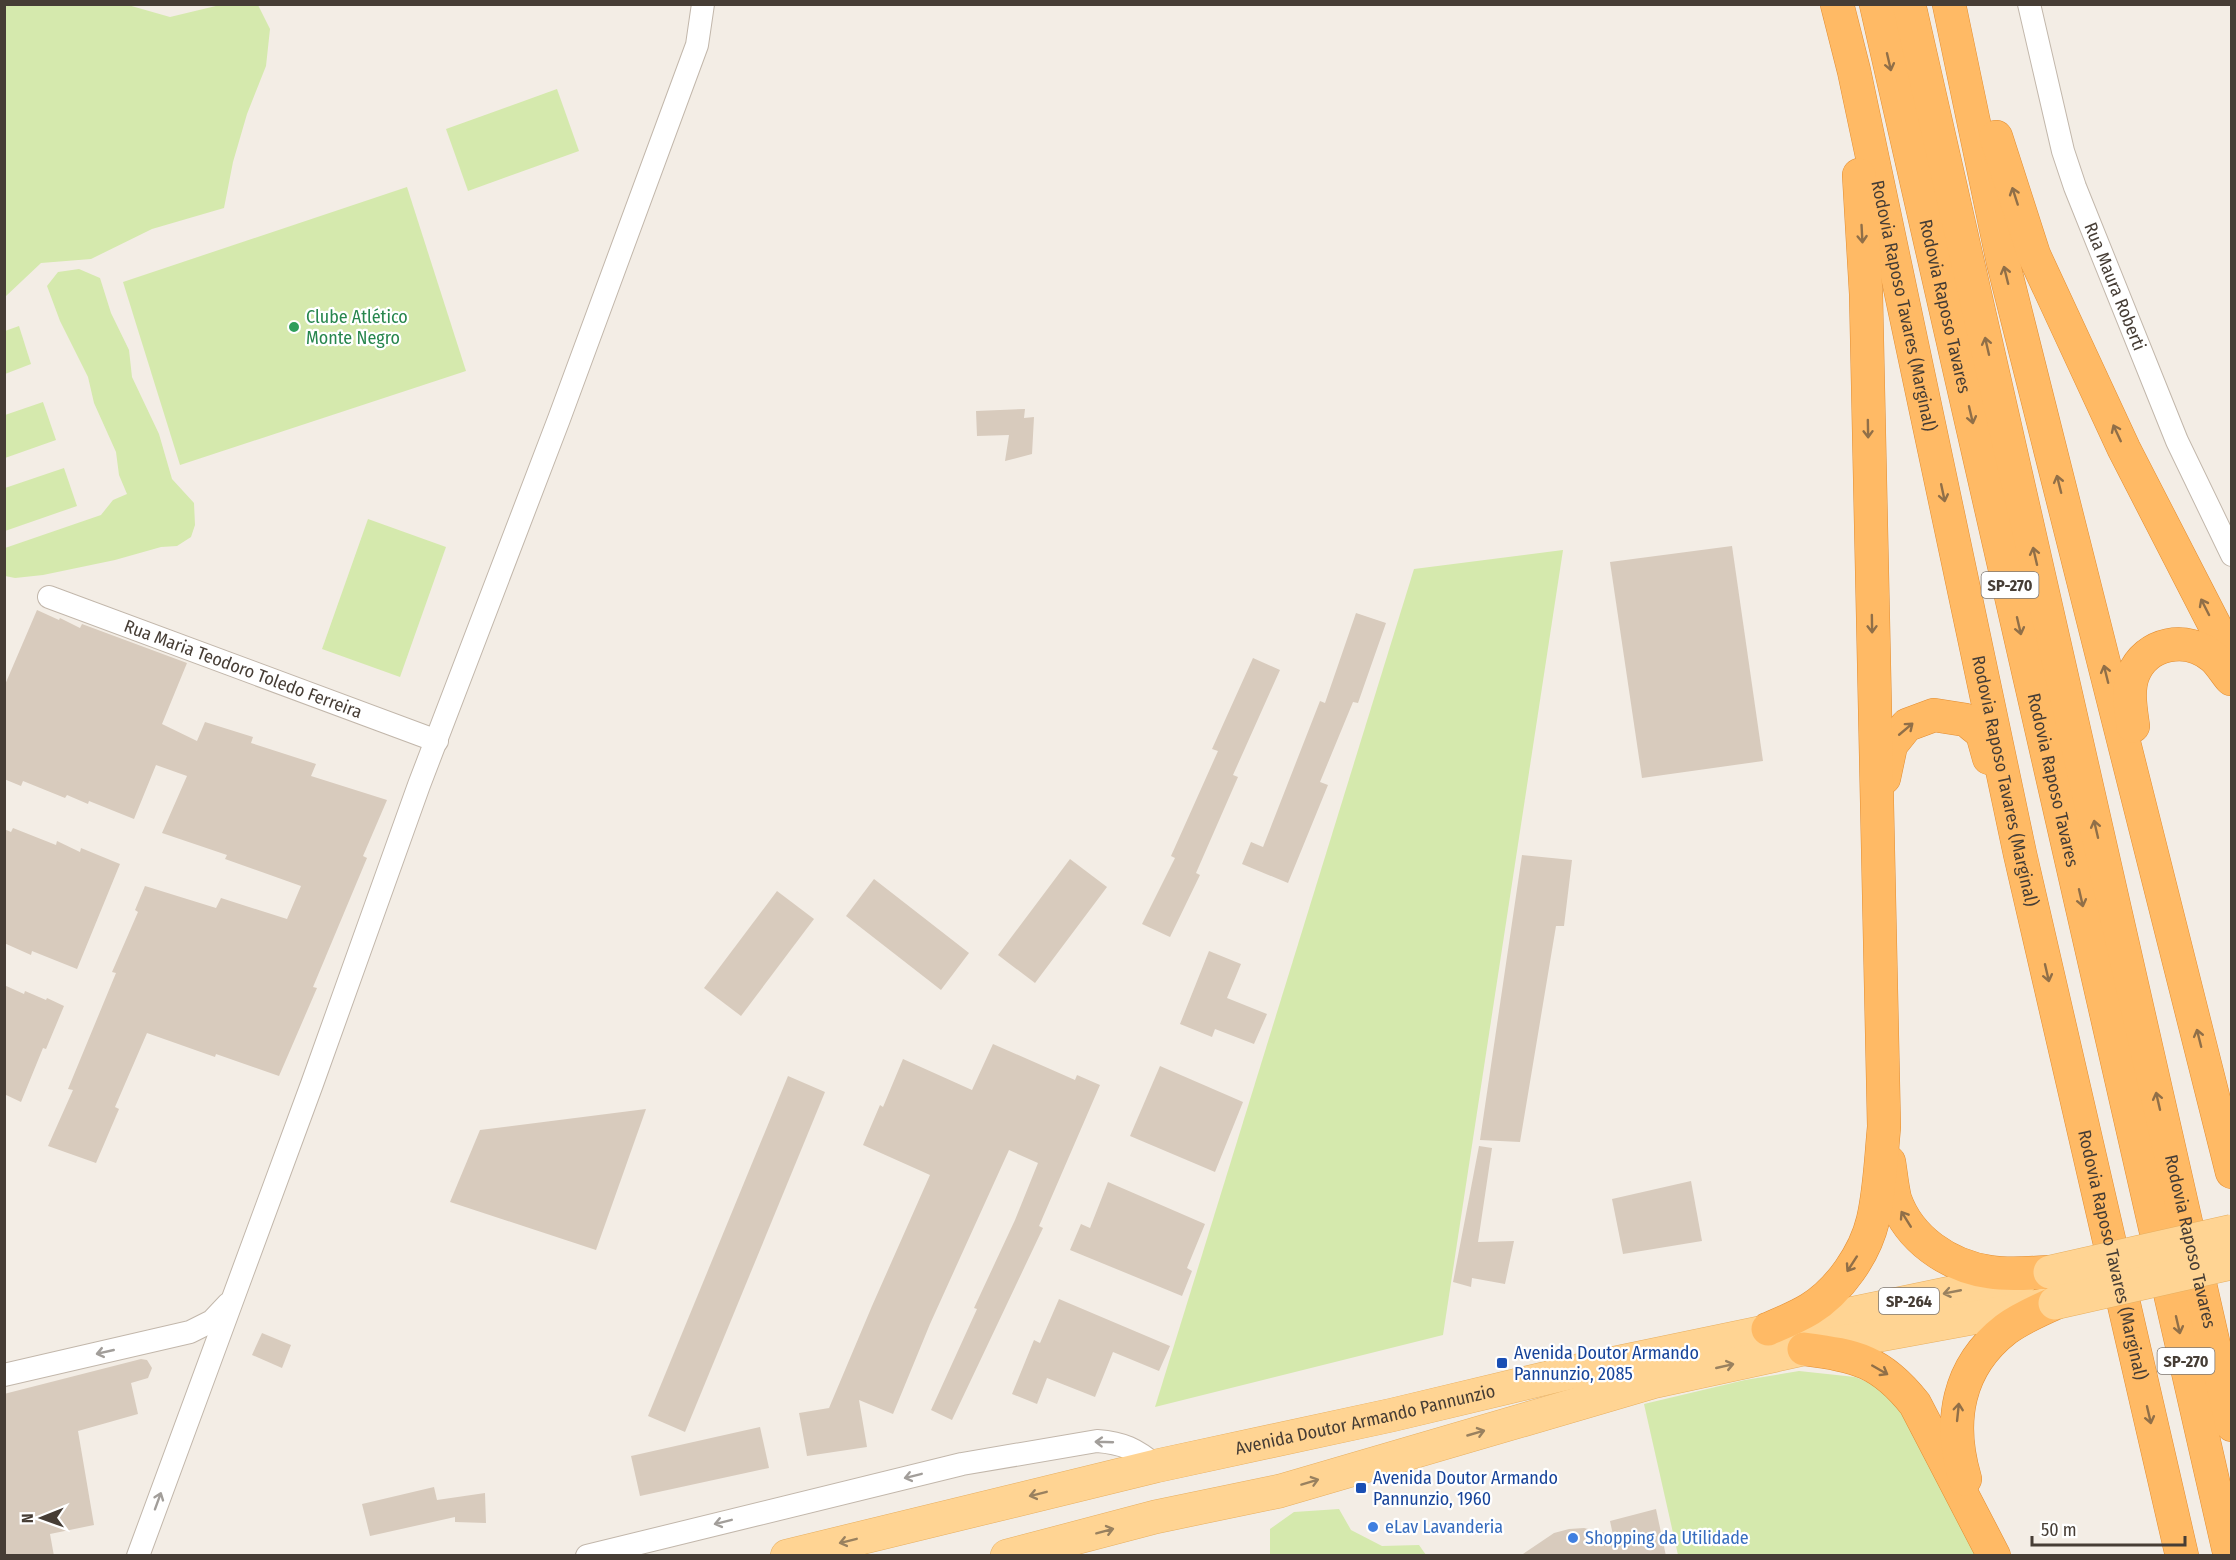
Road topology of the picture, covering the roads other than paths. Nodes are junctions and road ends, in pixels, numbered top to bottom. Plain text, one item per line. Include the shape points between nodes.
1 (703, 4) edge
2 (1838, 4) edge
3 (1876, 4) edge
4 (1909, 4) edge
5 (1951, 4) edge
6 (2029, 4) edge
7 (1854, 71) junction
8 (2232, 555) edge
9 (49, 597) dead end
10 (2232, 659) edge
11 (2232, 680) edge
12 (437, 741) junction
13 (1875, 822) junction
14 (2146, 832) junction
15 (2020, 854) junction
16 (1884, 1127) junction
17 (2232, 1172) edge
18 (2232, 1231) edge
19 (2232, 1263) edge
20 (2053, 1287) junction
21 (231, 1301) junction
22 (1768, 1329) junction
23 (162, 1340) junction
24 (1804, 1349) junction
25 (4, 1375) edge
26 (197, 1391) junction
27 (2232, 1425) edge
28 (1250, 1445) junction
29 (1196, 1456) junction
30 (1156, 1466) junction
31 (1254, 1497) junction
32 (1199, 1508) junction
33 (1988, 1543) edge
34 (1018, 1554) edge
35 (138, 1556) edge
36 (587, 1556) edge
37 (787, 1556) edge
38 (2182, 1556) edge
39 (2230, 1556) edge

1 - 12 street via 697,45
2 - 7 highway, Rodovia Raposo Tavares (Marginal) / SP-270
3 -> 39 highway, Rodovia Raposo Tavares / SP-270
27 -> 4 highway, Rodovia Raposo Tavares / SP-270
10 -> 5 highway via 2124,449 2034,255
14 -> 5 highway via 2003,262
6 - 8 street, Rua Maura Roberti via 2075,187 2177,441
7 -> 13 highway via 1866,294
7 -> 15 highway, Rodovia Raposo Tavares (Marginal) / SP-270
9 - 12 street, Rua Maria Teodoro Toledo Ferreira
11 - 14 highway via 2215,658 2193,645 2179,643 2152,652 2132,676 2131,709
12 - 21 street
13 -> 15 highway via 1891,745 1907,725 1934,715 1966,720 1982,733
13 - 16 highway
17 -> 14 highway
15 -> 38 highway, Rodovia Raposo Tavares (Marginal) / SP-270
20 -> 16 highway via 1974,1269 1921,1240 1894,1197
16 -> 22 highway via 1875,1212 1865,1244 1826,1296 1812,1308
18 - 20 main road, SP-264, bridge
19 - 20 main road, SP-264, bridge
20 -> 22 main road, Avenida Doutor Armando Pannunzio / SP-264
20 - 24 main road, Avenida Doutor Armando Pannunzio / SP-264
33 -> 20 highway via 1960,1460 1957,1415 1965,1381 1988,1345 2026,1316
21 - 23 street via 212,1321
21 - 26 street
22 - 28 main road, Avenida Doutor Armando Pannunzio
23 -> 25 street
23 - 26 street via 181,1345 194,1354 200,1373
31 -> 24 main road, Avenida Doutor Armando Pannunzio via 1633,1388
24 -> 33 highway via 1852,1357 1889,1375 1915,1404
35 -> 26 street
28 - 29 main road, Avenida Doutor Armando Pannunzio
28 - 31 main road via 1242,1457 1241,1472
29 - 30 main road, Avenida Doutor Armando Pannunzio
29 - 32 main road via 1207,1464 1210,1474
30 -> 36 street via 1138,1451 1097,1441 962,1464
30 -> 37 main road, Avenida Doutor Armando Pannunzio
31 - 32 main road, Avenida Doutor Armando Pannunzio
34 -> 32 main road, Avenida Doutor Armando Pannunzio

